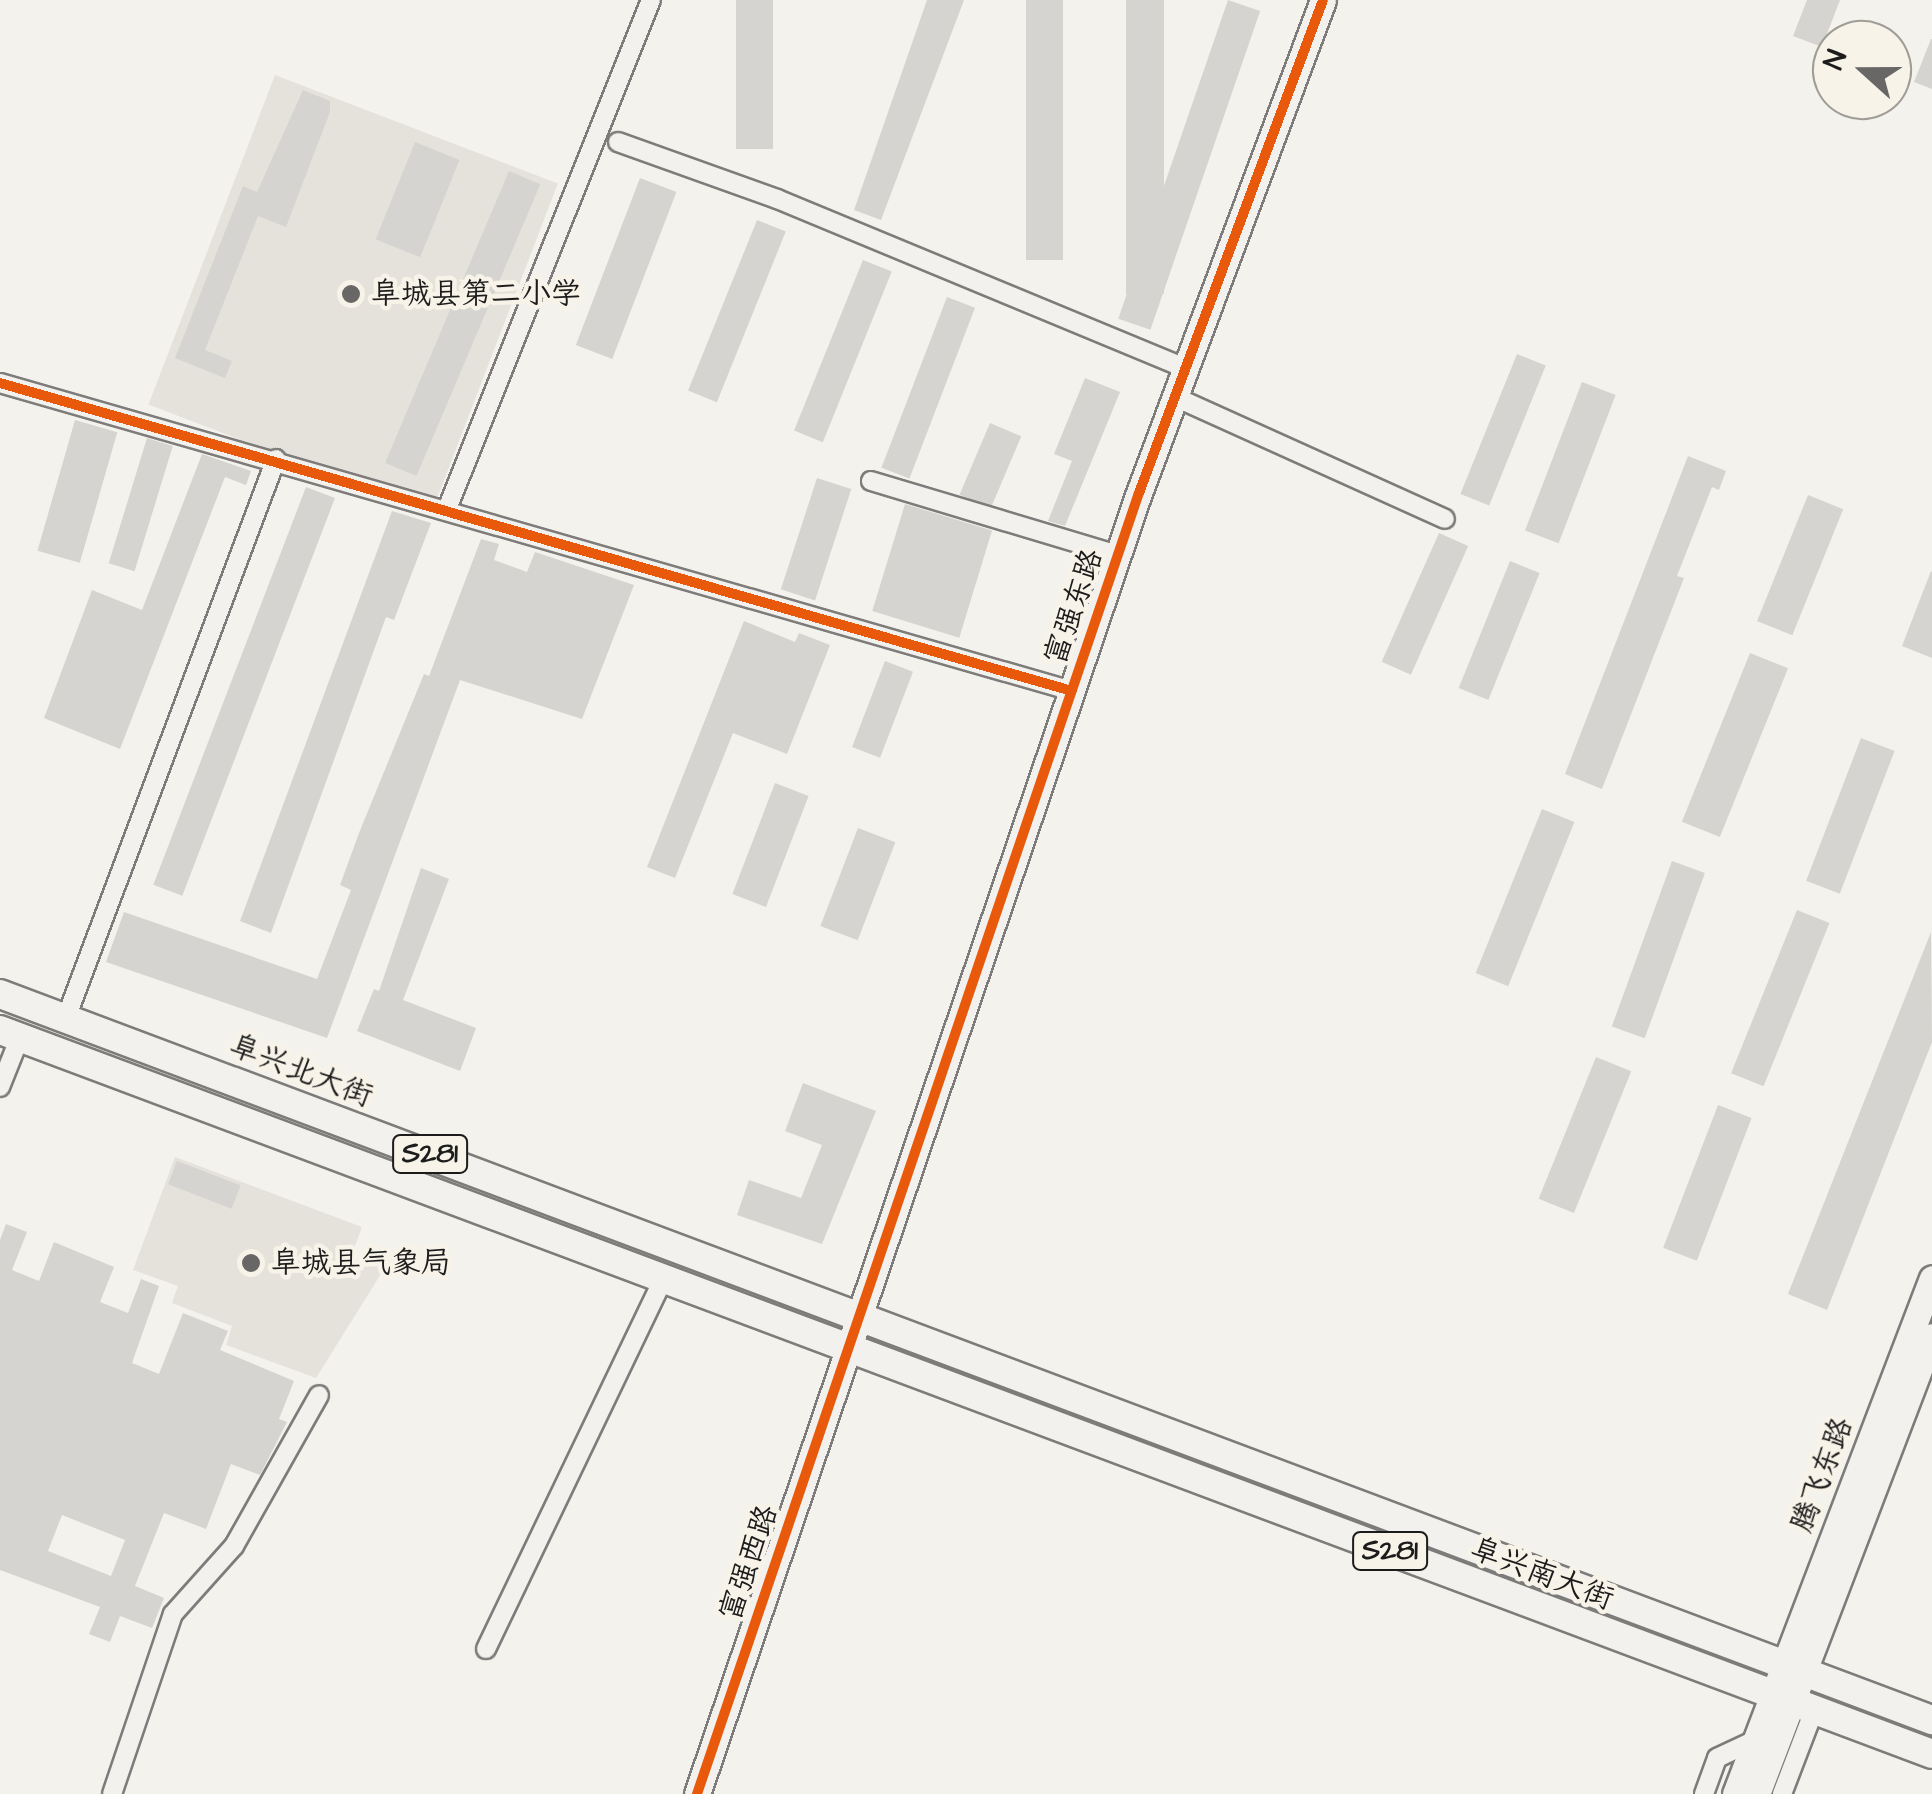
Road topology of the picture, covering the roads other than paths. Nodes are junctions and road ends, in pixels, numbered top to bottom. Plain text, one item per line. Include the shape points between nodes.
1 (650, 0) edge
2 (1322, 0) edge
3 (618, 142) dead end
4 (1185, 368) junction
5 (0, 383) edge
6 (1174, 397) junction
7 (276, 459) junction
8 (871, 481) dead end
9 (447, 508) junction
10 (1445, 519) dead end
11 (1118, 555) junction
12 (1072, 691) junction
13 (0, 994) edge
14 (66, 1018) junction
15 (10, 1034) edge
16 (0, 1087) edge
17 (663, 1278) junction
18 (1932, 1278) edge
19 (859, 1316) junction
20 (1932, 1336) edge
21 (849, 1348) junction
22 (319, 1396) dead end
23 (486, 1648) dead end
24 (1794, 1668) junction
25 (1793, 1702) junction
26 (1932, 1720) edge
27 (1755, 1740) junction
28 (1932, 1754) edge
29 (112, 1794) edge
30 (697, 1794) edge
31 (1704, 1794) edge
32 (1735, 1794) edge
33 (1757, 1794) edge
34 (1782, 1794) edge

1 - 9 street
2 - 4 street, 富强东路
3 - 4 street
4 - 6 street, 富强东路
5 - 7 street
6 - 10 street
6 - 11 street, 富强东路
7 - 9 street
7 - 14 street
8 - 11 street
9 - 12 street
11 - 12 street, 富强东路
12 - 19 street, 富强东路
13 - 14 main road, 阜兴北大街 / S281
14 - 19 main road, 阜兴北大街 / S281
15 - 16 street
15 - 17 main road, S281
17 - 21 main road, S281
17 - 23 street
18 - 24 street, 腾飞东路
19 - 21 street, 富强东路
19 - 24 main road, 阜兴南大街 / S281
20 - 24 street, 腾飞东路
21 - 25 main road, 阜兴南大街 / S281
21 - 30 street, 富强西路
22 - 29 street via 234,1546 172,1614
24 - 25 street, 腾飞东路
24 - 26 main road, 阜兴南大街 / S281
25 - 27 street
25 - 28 main road, 阜兴南大街 / S281
25 - 33 street
25 - 34 street
27 - 31 street via 1717,1758
27 - 32 street

